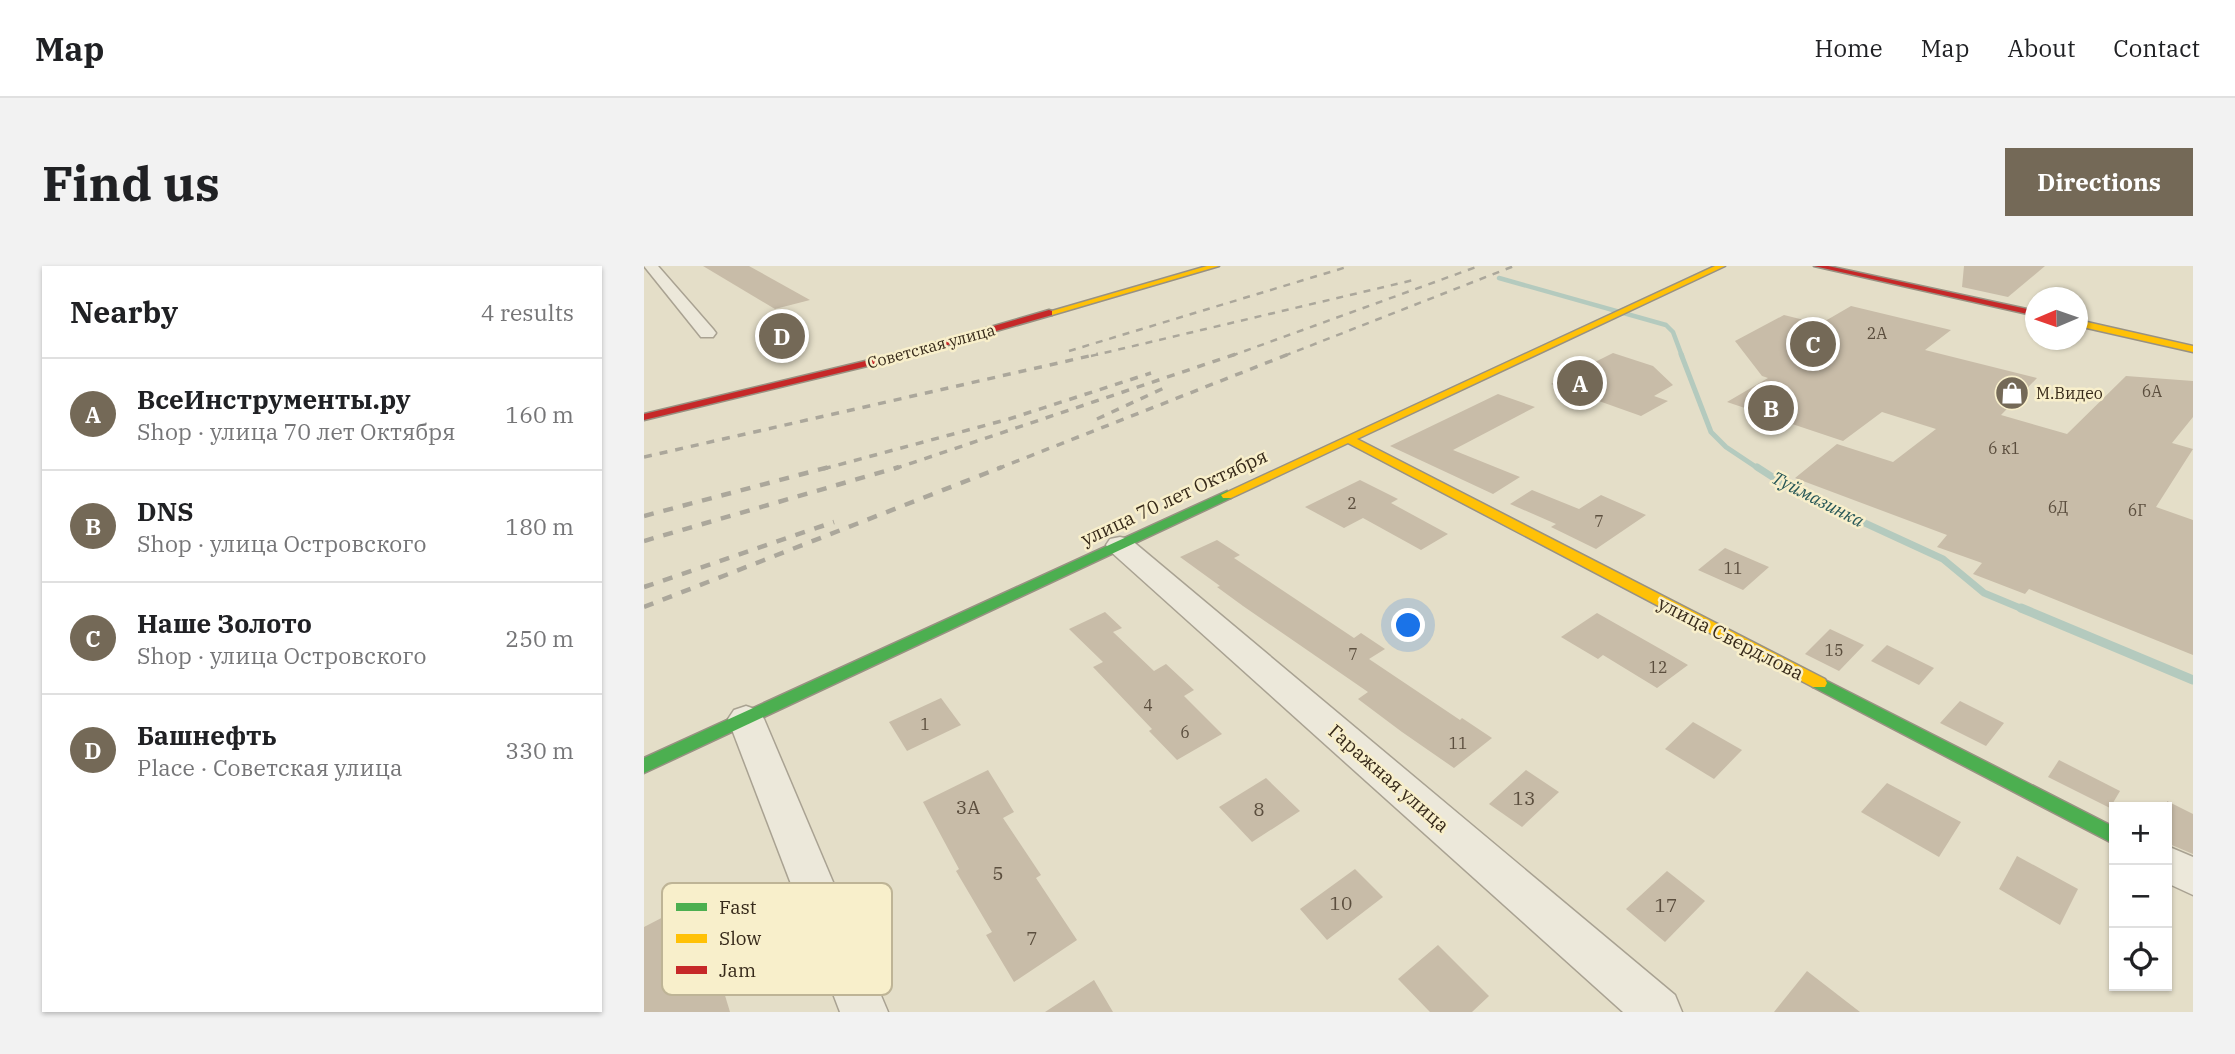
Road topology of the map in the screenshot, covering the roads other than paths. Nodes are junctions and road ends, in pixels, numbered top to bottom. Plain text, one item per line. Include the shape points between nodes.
1 (650, 266) edge
2 (1215, 266) edge
3 (1721, 266) edge
4 (1818, 266) edge
5 (2025, 312) edge
6 (2088, 325) edge
7 (707, 333) dead end
8 (2193, 349) edge
9 (644, 416) edge
10 (1349, 439) junction
11 (1120, 545) junction
12 (746, 719) junction
13 (644, 766) edge
14 (2109, 833) edge
15 (2171, 865) edge
16 (2193, 877) edge
17 (812, 883) edge
18 (857, 995) edge
19 (864, 1012) edge
20 (1658, 1012) edge

1 - 7 street
2 - 9 street, Советская улица via 910,353
3 - 10 street, улица 70 лет Октября
4 - 5 street
6 - 8 street
10 - 11 street, улица 70 лет Октября
10 - 14 street, улица Свердлова
11 - 12 street, улица 70 лет Октября
11 - 20 street, Гаражная улица
12 - 13 street, улица 70 лет Октября
12 - 17 street
15 - 16 street
18 - 19 street

